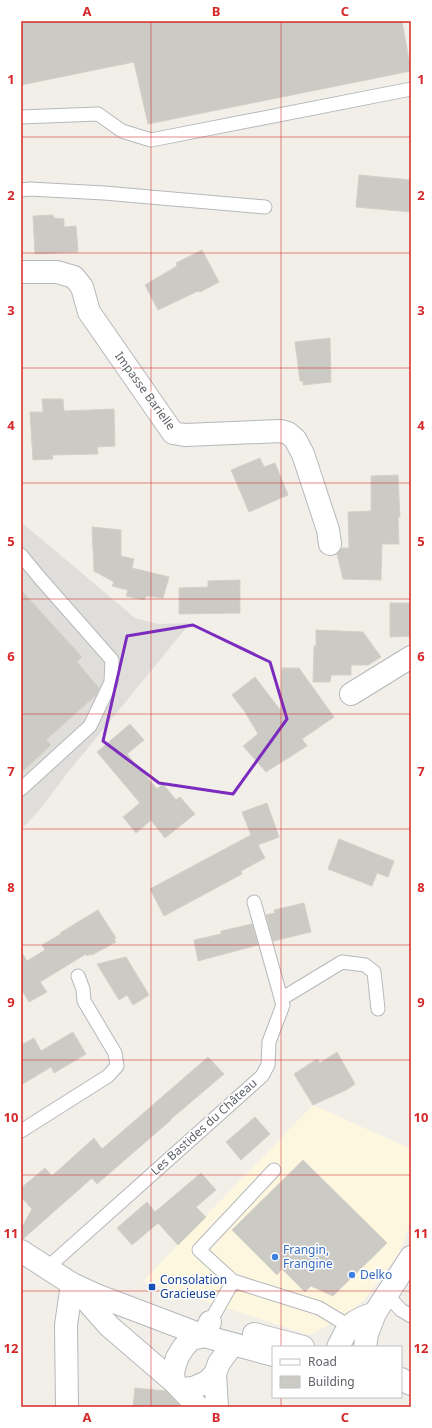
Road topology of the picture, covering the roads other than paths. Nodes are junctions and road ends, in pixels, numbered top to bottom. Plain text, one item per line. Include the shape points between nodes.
1 (411, 89) edge
2 (21, 117) edge
3 (21, 190) edge
4 (265, 207) dead end
5 (21, 272) edge
6 (330, 544) dead end
7 (21, 555) edge
8 (411, 657) edge
9 (351, 694) dead end
10 (21, 789) edge
11 (254, 902) dead end
12 (78, 976) dead end
13 (281, 999) junction
14 (378, 1008) dead end
15 (21, 1131) edge
16 (274, 1170) dead end
17 (21, 1251) edge
18 (411, 1256) edge
19 (47, 1268) junction
20 (233, 1281) junction
21 (72, 1284) junction
22 (387, 1295) junction
23 (374, 1313) junction
24 (411, 1316) edge
25 (349, 1326) junction
26 (207, 1329) junction
27 (233, 1344) junction
28 (298, 1346) edge
29 (339, 1346) edge
30 (365, 1346) edge
31 (272, 1355) edge
32 (217, 1369) junction
33 (402, 1380) edge
34 (411, 1384) edge
35 (178, 1386) junction
36 (67, 1407) edge
37 (198, 1407) edge
38 (217, 1407) edge

1 - 2 lane via 151,140 122,132 98,114
3 - 4 lane via 104,193
5 - 6 street, Impasse Barielle via 57,272 74,277 82,287 89,312 173,433 185,435 281,431 295,439 328,530
7 - 10 lane via 112,660 111,682 90,726
8 - 9 street
11 - 13 lane, Les Bastides du Château
12 - 15 lane via 83,988 84,1001 115,1052 117,1066 108,1076
13 - 14 lane via 342,962 365,965 374,972
13 - 19 lane, Les Bastides du Château via 283,1006 269,1042 268,1065 262,1076
16 - 20 lane via 199,1250
17 - 19 street
18 - 22 street
19 - 21 street
20 - 25 lane via 319,1308
20 - 26 lane
21 - 26 street via 96,1286
21 - 35 street via 109,1326
21 - 36 street via 66,1326
22 - 23 street
22 - 24 lane via 401,1310
23 - 25 street via 358,1319
23 - 30 street
25 - 29 street
26 - 27 street
26 - 28 street
26 - 32 street via 218,1354
26 - 35 street via 191,1339 177,1358 173,1372
27 - 31 street
27 - 32 street
32 - 35 street via 207,1382 194,1388
32 - 38 street
33 - 34 street
35 - 37 street

